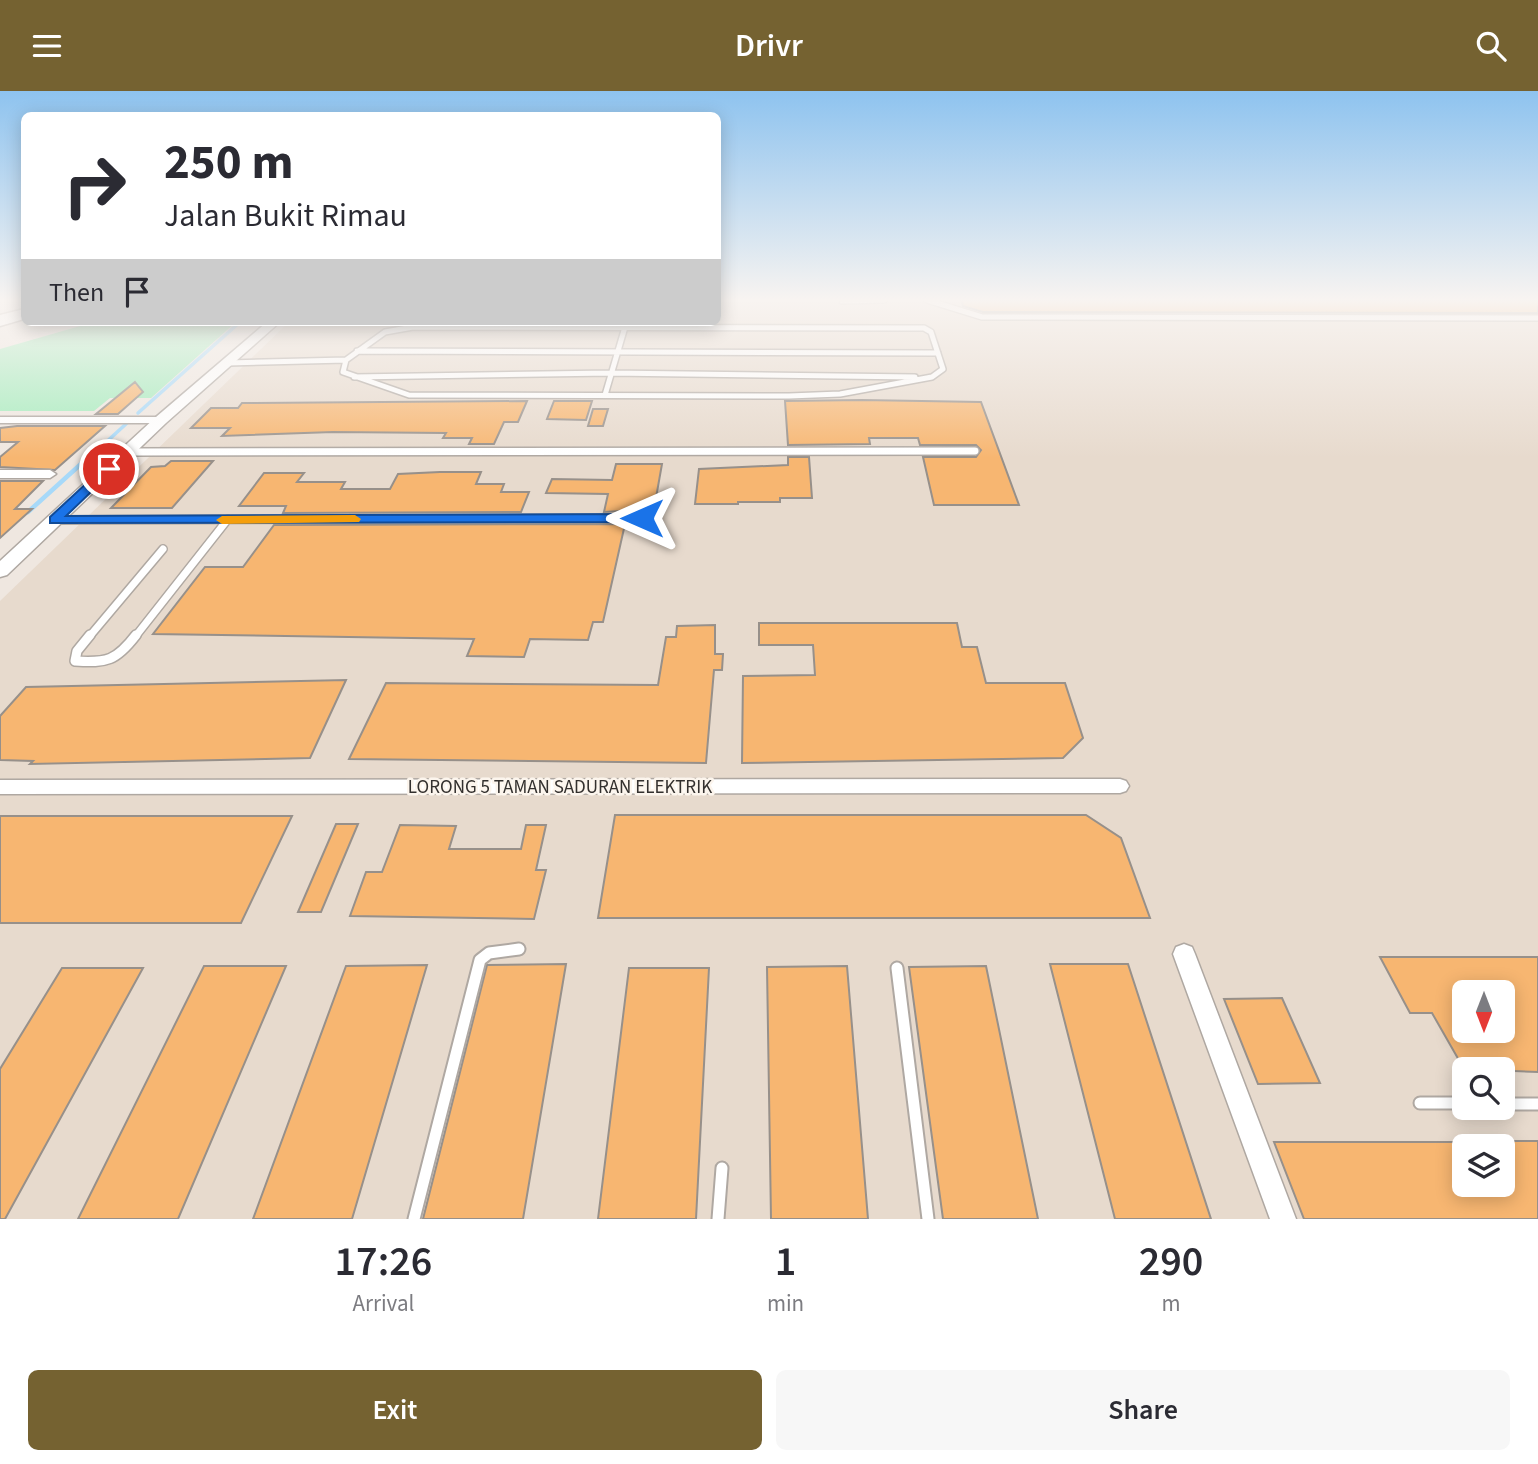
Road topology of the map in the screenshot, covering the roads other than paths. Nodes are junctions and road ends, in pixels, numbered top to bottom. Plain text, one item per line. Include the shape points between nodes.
1 (240, 353) edge
2 (354, 353) edge
3 (617, 353) edge
4 (881, 353) edge
5 (939, 353) joint
6 (346, 361) junction
7 (228, 363) junction
8 (610, 373) junction
9 (351, 377) junction
10 (932, 377) junction
11 (605, 395) junction
12 (0, 420) edge
13 (161, 420) junction
14 (975, 451) dead end
15 (127, 452) junction
16 (0, 474) edge
17 (50, 474) dead end
18 (642, 518) dead end
19 (54, 520) junction
20 (228, 520) junction
21 (163, 549) dead end
22 (0, 572) edge
23 (1120, 786) dead end
24 (0, 787) edge
25 (519, 950) dead end
26 (1184, 954) dead end
27 (897, 968) dead end
28 (1420, 1103) dead end
29 (1452, 1103) edge
30 (1515, 1104) edge
31 (1538, 1104) edge
32 (722, 1168) dead end
33 (414, 1219) edge
34 (718, 1219) edge
35 (928, 1219) edge
36 (1283, 1219) edge

1 - 7 street
2 - 6 lane
3 - 8 lane
4 - 5 lane
5 - 10 lane via 943,369
6 - 7 lane
6 - 9 lane via 343,372
7 - 13 street
8 - 9 lane
8 - 10 lane
8 - 11 lane
9 - 11 lane via 409,395
10 - 11 lane via 840,394
12 - 13 street
13 - 15 street
14 - 15 lane
15 - 19 street
16 - 17 street
18 - 20 lane
19 - 20 lane
19 - 22 street
20 - 21 lane via 124,652 104,663 75,661 77,651
23 - 24 street, LORONG 5 TAMAN SADURAN ELEKTRIK
25 - 33 lane via 489,953 480,960
26 - 36 street
27 - 35 lane
28 - 29 lane
30 - 31 lane
32 - 34 lane

